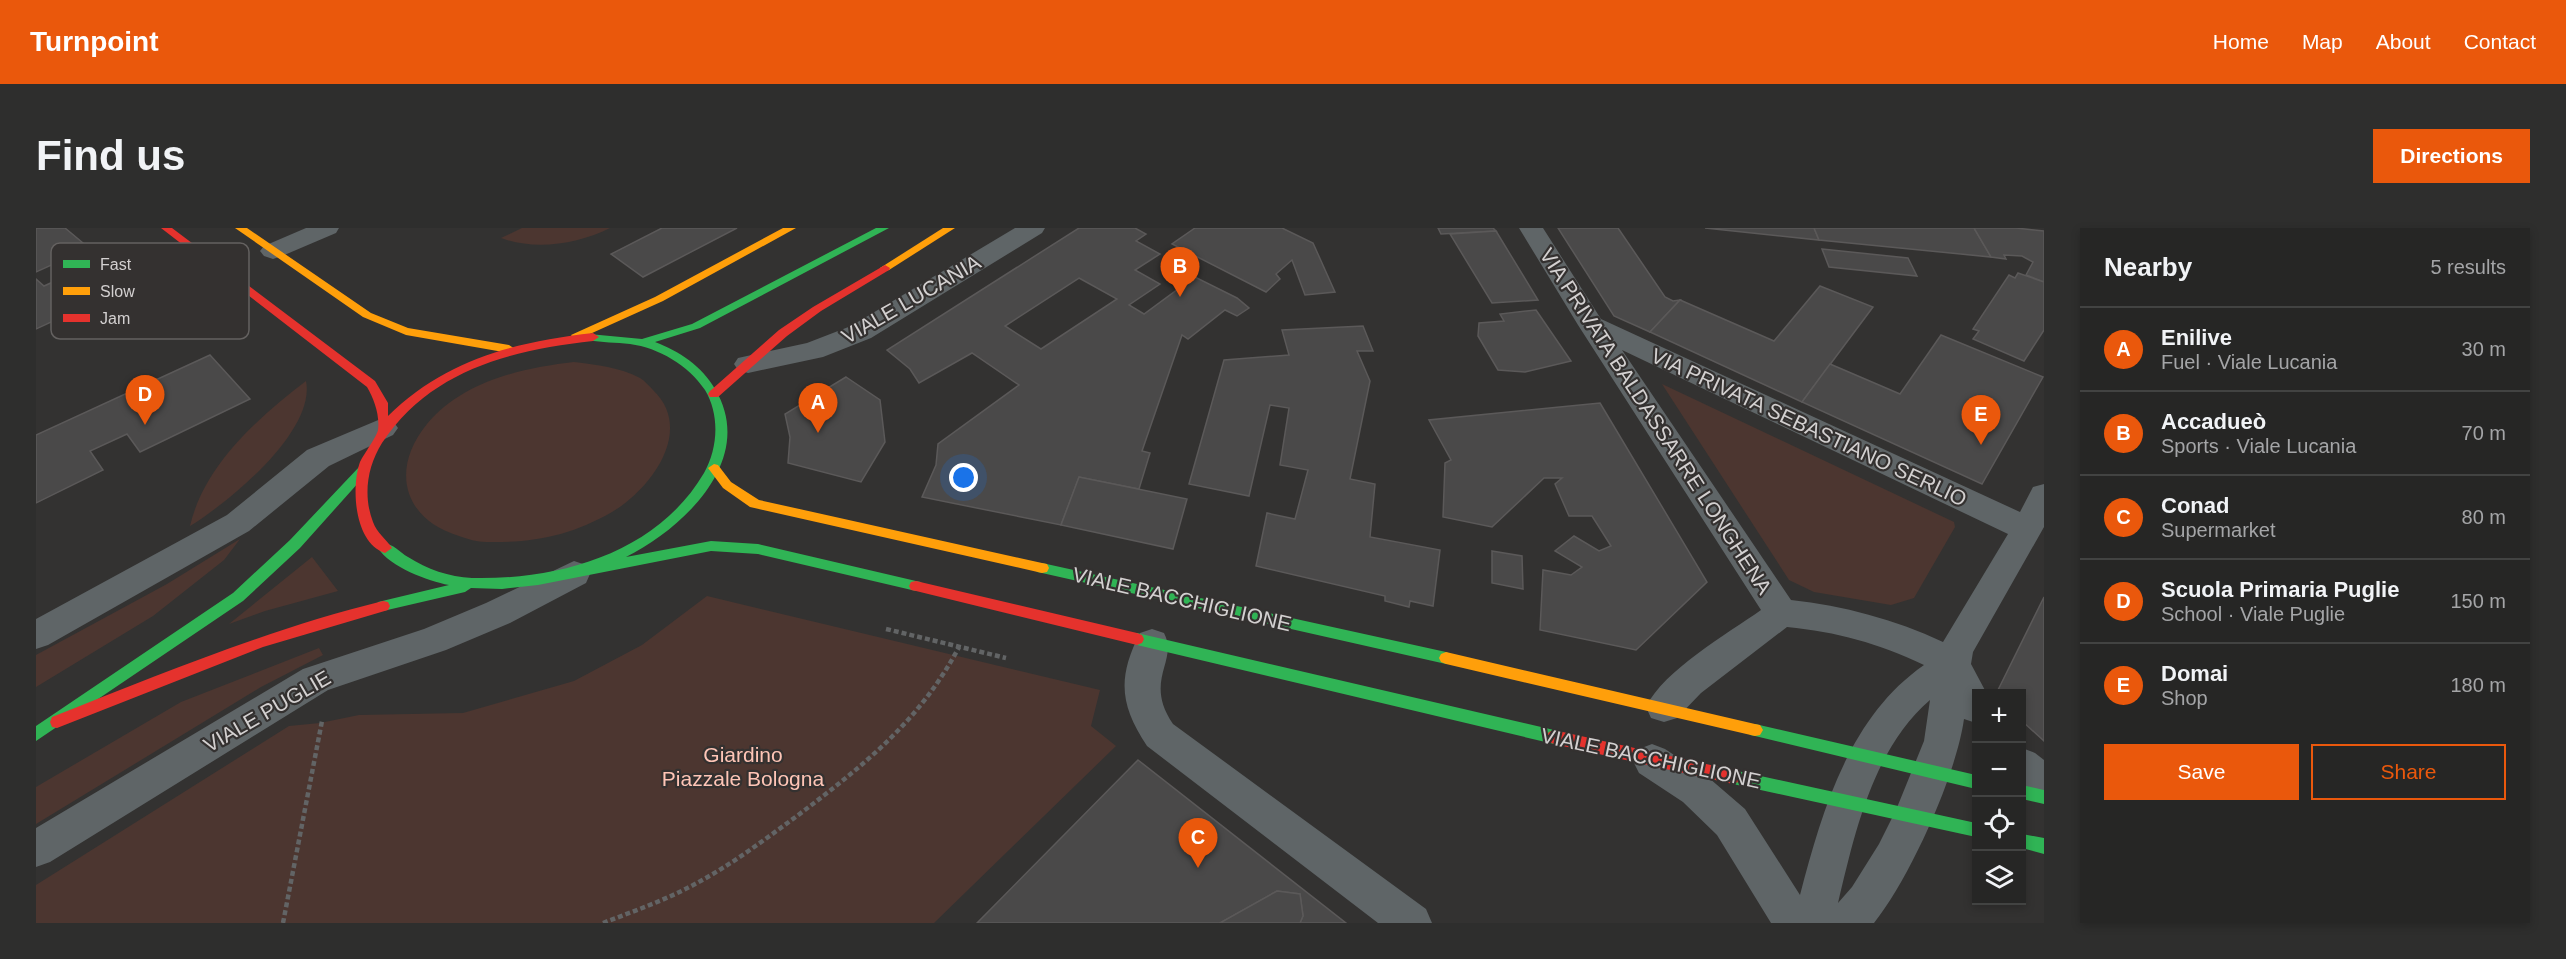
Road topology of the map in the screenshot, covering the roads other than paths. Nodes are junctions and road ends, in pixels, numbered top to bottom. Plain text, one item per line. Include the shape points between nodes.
1 (166, 228) edge
2 (240, 228) edge
3 (327, 228) edge
4 (791, 228) edge
5 (884, 228) edge
6 (950, 228) edge
7 (1033, 228) edge
8 (1531, 228) edge
9 (186, 243) edge
10 (273, 251) junction
11 (249, 290) edge
12 (1591, 325) junction
13 (567, 339) junction
14 (644, 342) junction
15 (511, 349) junction
16 (748, 364) junction
17 (714, 394) junction
18 (383, 428) junction
19 (714, 468) junction
20 (364, 469) junction
21 (2044, 495) edge
22 (2027, 529) junction
23 (577, 572) junction
24 (473, 585) junction
25 (1781, 613) junction
26 (36, 635) edge
27 (1152, 643) junction
28 (1953, 663) junction
29 (1972, 699) edge
30 (1664, 707) junction
31 (57, 722) junction
32 (36, 734) edge
33 (1868, 758) junction
34 (1650, 760) junction
35 (2026, 768) edge
36 (1928, 772) junction
37 (1972, 781) edge
38 (2044, 783) edge
39 (2026, 793) edge
40 (2044, 797) edge
41 (1848, 801) junction
42 (1913, 816) junction
43 (1972, 829) edge
44 (2026, 842) edge
45 (2044, 846) edge
46 (36, 849) edge
47 (1411, 923) edge
48 (1794, 923) edge
49 (1813, 923) edge
50 (1848, 923) edge

1 - 9 main road
2 - 10 main road
3 - 10 street
4 - 13 main road via 660,299
5 - 14 main road via 696,326
6 - 16 main road, VIALE LUCANIA via 826,303
7 - 16 street, VIALE LUCANIA via 861,332 813,351
8 - 12 street, VIA PRIVATA BALDASSARRE LONGHENA
10 - 15 main road via 367,315 406,331
11 - 18 main road via 370,384 382,403
12 - 22 street, VIA PRIVATA SEBASTIANO SERLIO
12 - 25 street, VIA PRIVATA BALDASSARRE LONGHENA
13 - 14 main road via 593,337
13 - 15 main road
14 - 17 main road via 693,369
15 - 18 main road via 452,374 402,408
16 - 17 main road, VIALE LUCANIA
17 - 19 main road via 722,416 722,441
18 - 20 main road
18 - 26 street via 318,458 238,523
19 - 23 main road via 681,512 656,533 626,552
19 - 30 main road, VIALE BACCHIGLIONE via 727,485 755,504
20 - 24 main road via 360,501 370,532 393,557 428,576
20 - 31 main road via 296,544 238,597
21 - 22 street
22 - 28 street via 1956,650
23 - 24 main road via 526,582
23 - 27 main road, VIALE BACCHIGLIONE via 711,546 734,546
23 - 46 street, VIALE PUGLIE via 498,613 434,640 316,679
24 - 31 main road via 349,614 247,646
25 - 28 street via 1830,618 1887,634
25 - 30 street via 1688,682
27 - 34 main road, VIALE BACCHIGLIONE
27 - 47 street via 1140,691 1144,714 1160,735
28 - 29 street
28 - 33 street via 1901,704
28 - 36 street via 1942,741
30 - 33 main road, VIALE BACCHIGLIONE
31 - 32 main road
33 - 36 main road, VIALE BACCHIGLIONE
33 - 41 street
34 - 41 main road, VIALE BACCHIGLIONE
34 - 48 street via 1696,790 1731,822
35 - 38 street
36 - 37 main road, VIALE BACCHIGLIONE
36 - 42 street
39 - 40 main road
41 - 42 main road, VIALE BACCHIGLIONE
41 - 49 street
42 - 43 main road, VIALE BACCHIGLIONE
42 - 50 street via 1893,857
44 - 45 main road

